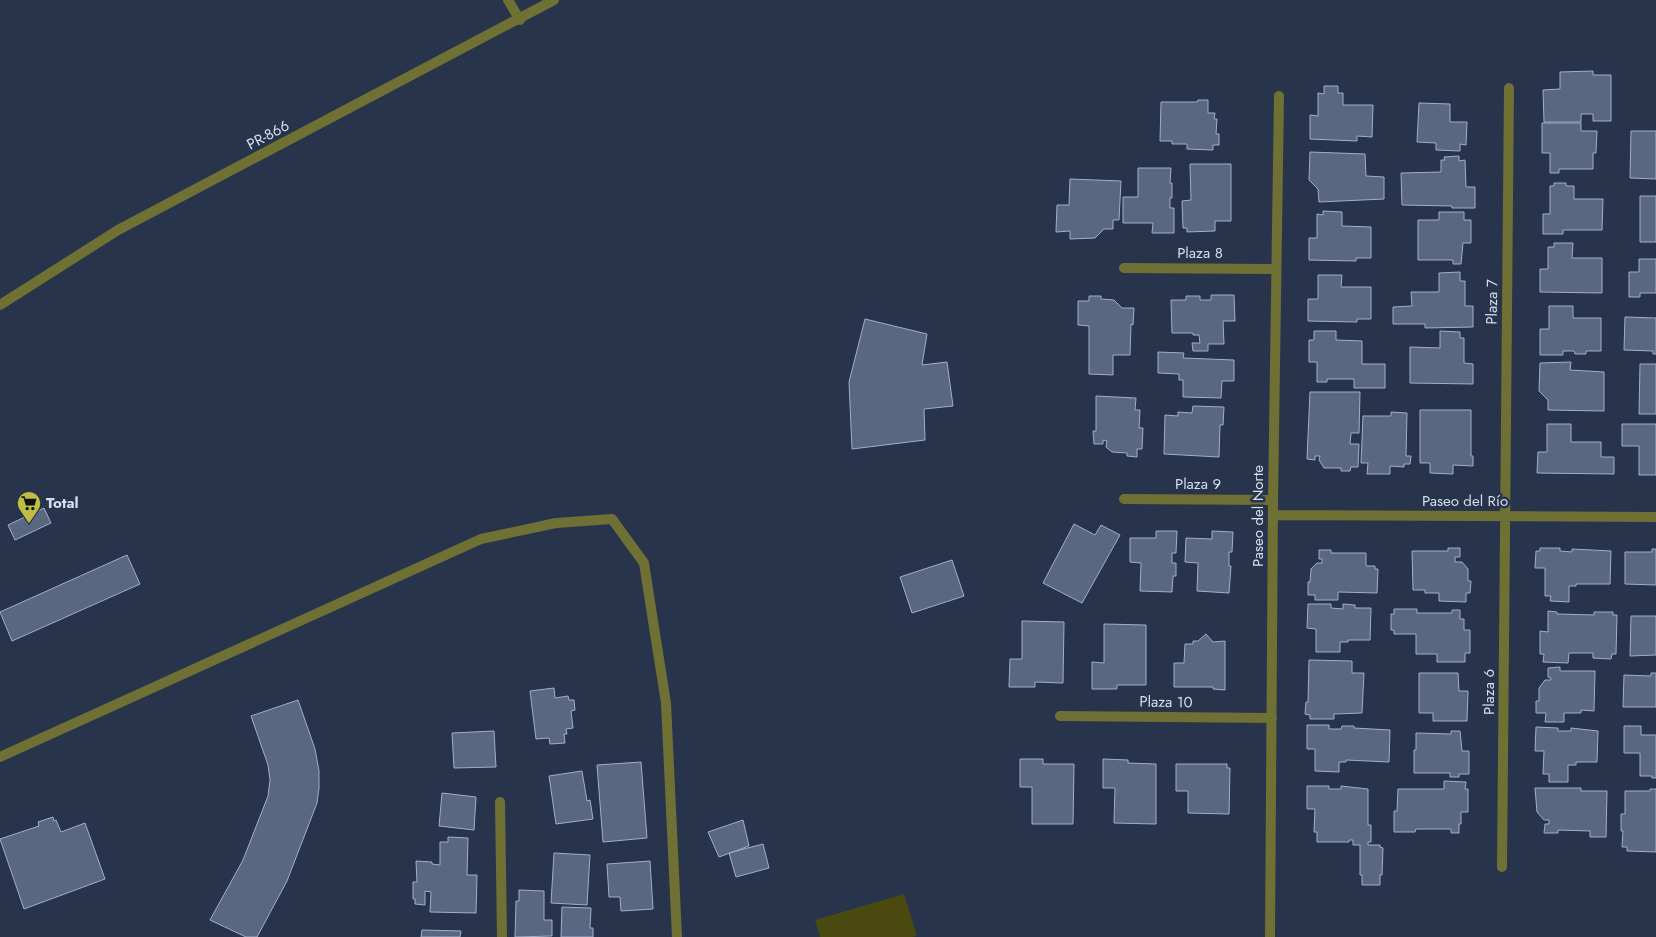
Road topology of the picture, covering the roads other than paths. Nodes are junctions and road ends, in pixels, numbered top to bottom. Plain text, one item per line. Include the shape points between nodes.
1 (508, 0) edge
2 (554, 0) edge
3 (520, 20) junction
4 (1509, 88) dead end
5 (1279, 96) dead end
6 (1124, 268) dead end
7 (1276, 269) junction
8 (0, 305) edge
9 (1124, 498) dead end
10 (1273, 500) junction
11 (1273, 515) junction
12 (1505, 517) junction
13 (1656, 517) edge
14 (1060, 716) dead end
15 (1272, 718) junction
16 (0, 757) edge
17 (500, 802) dead end
18 (1502, 867) dead end
19 (502, 937) edge
20 (677, 937) edge
21 (1270, 937) edge

1 - 3 street
2 - 3 street, PR-866 / PR-866
3 - 8 street, PR-866 / PR-866 via 118,230
4 - 12 street, Plaza 7
5 - 7 street, Paseo del Norte
6 - 7 street, Plaza 8
7 - 10 street, Paseo del Norte
9 - 10 street, Plaza 9
10 - 11 street, Paseo del Norte
11 - 12 street, Paseo del Río
11 - 15 street, Paseo del Norte
12 - 13 street, Paseo del Río
12 - 18 street, Plaza 6
14 - 15 street, Plaza 10
15 - 21 street, Paseo del Norte
16 - 20 street via 481,539 556,523 612,519 644,563 666,703
17 - 19 street

